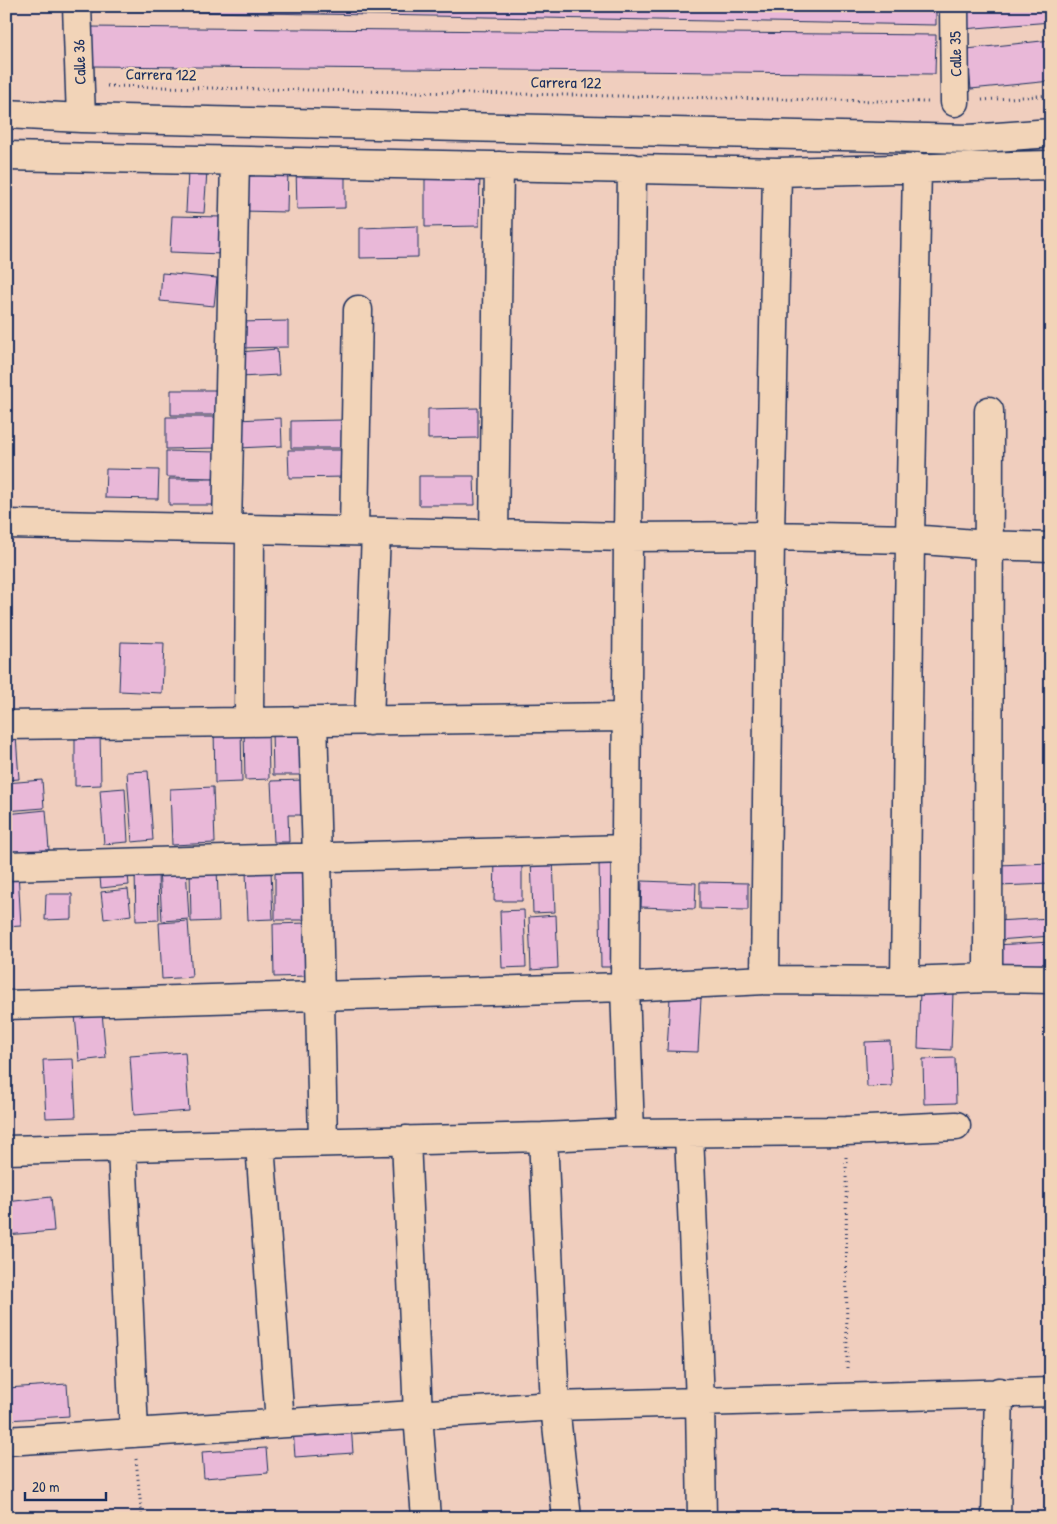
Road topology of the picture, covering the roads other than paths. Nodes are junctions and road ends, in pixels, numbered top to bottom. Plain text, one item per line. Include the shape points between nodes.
1 (77, 6) edge
2 (954, 6) edge
3 (955, 102) road end
4 (6, 114) edge
5 (82, 118) junction
6 (1051, 133) edge
7 (6, 156) edge
8 (235, 161) junction
9 (1051, 165) edge
10 (499, 166) junction
11 (632, 168) junction
12 (917, 168) junction
13 (777, 172) junction
14 (358, 310) dead end
15 (989, 411) dead end
16 (6, 524) edge
17 (238, 528) junction
18 (365, 532) junction
19 (494, 535) junction
20 (770, 536) junction
21 (628, 537) junction
22 (910, 539) junction
23 (988, 545) junction
24 (1051, 547) edge
25 (627, 717) junction
26 (313, 721) junction
27 (368, 721) junction
28 (249, 722) junction
29 (6, 725) edge
30 (626, 849) junction
31 (317, 858) junction
32 (6, 866) edge
33 (988, 978) junction
34 (1051, 979) edge
35 (765, 980) junction
36 (905, 981) junction
37 (625, 987) junction
38 (320, 996) junction
39 (6, 1005) edge
40 (956, 1126) dead end
41 (630, 1133) junction
42 (689, 1134) junction
43 (543, 1137) junction
44 (406, 1140) junction
45 (323, 1142) junction
46 (260, 1144) junction
47 (122, 1147) junction
48 (6, 1150) edge
49 (999, 1392) junction
50 (1051, 1392) edge
51 (700, 1402) junction
52 (555, 1406) junction
53 (418, 1415) junction
54 (280, 1423) junction
55 (134, 1433) junction
56 (6, 1441) edge
57 (426, 1518) edge
58 (567, 1518) edge
59 (702, 1518) edge
60 (996, 1518) edge

1 - 5 street, Calle 36
2 - 3 street, Calle 35
4 - 5 street
5 - 6 street via 969,140
7 - 8 street
8 - 10 street
8 - 17 street
9 - 12 street
10 - 11 street
10 - 19 street
11 - 13 street
11 - 21 street
12 - 13 street
12 - 22 street
13 - 20 street
14 - 18 street
15 - 23 street
16 - 17 street
17 - 18 street
17 - 28 street
18 - 19 street
18 - 27 street
19 - 21 street
20 - 21 street
20 - 22 street
20 - 35 street
21 - 25 street
22 - 23 street
22 - 36 street
23 - 24 street
23 - 33 street
25 - 27 street
25 - 30 street
26 - 27 street
26 - 28 street
26 - 31 street
28 - 29 street
30 - 31 street
30 - 37 street
31 - 32 street
31 - 38 street
33 - 34 street
33 - 36 street
35 - 36 street
35 - 37 street
37 - 38 street
37 - 41 street
38 - 39 street
38 - 45 street
40 - 42 street
41 - 42 street
41 - 43 street
42 - 51 street
43 - 44 street
43 - 52 street
44 - 45 street
44 - 53 street
45 - 46 street
46 - 47 street
46 - 54 street
47 - 48 street
47 - 55 street
49 - 50 street
49 - 51 street
49 - 60 street
51 - 52 street
51 - 59 street
52 - 53 street
52 - 58 street
53 - 54 street
53 - 57 street
54 - 55 street
55 - 56 street

